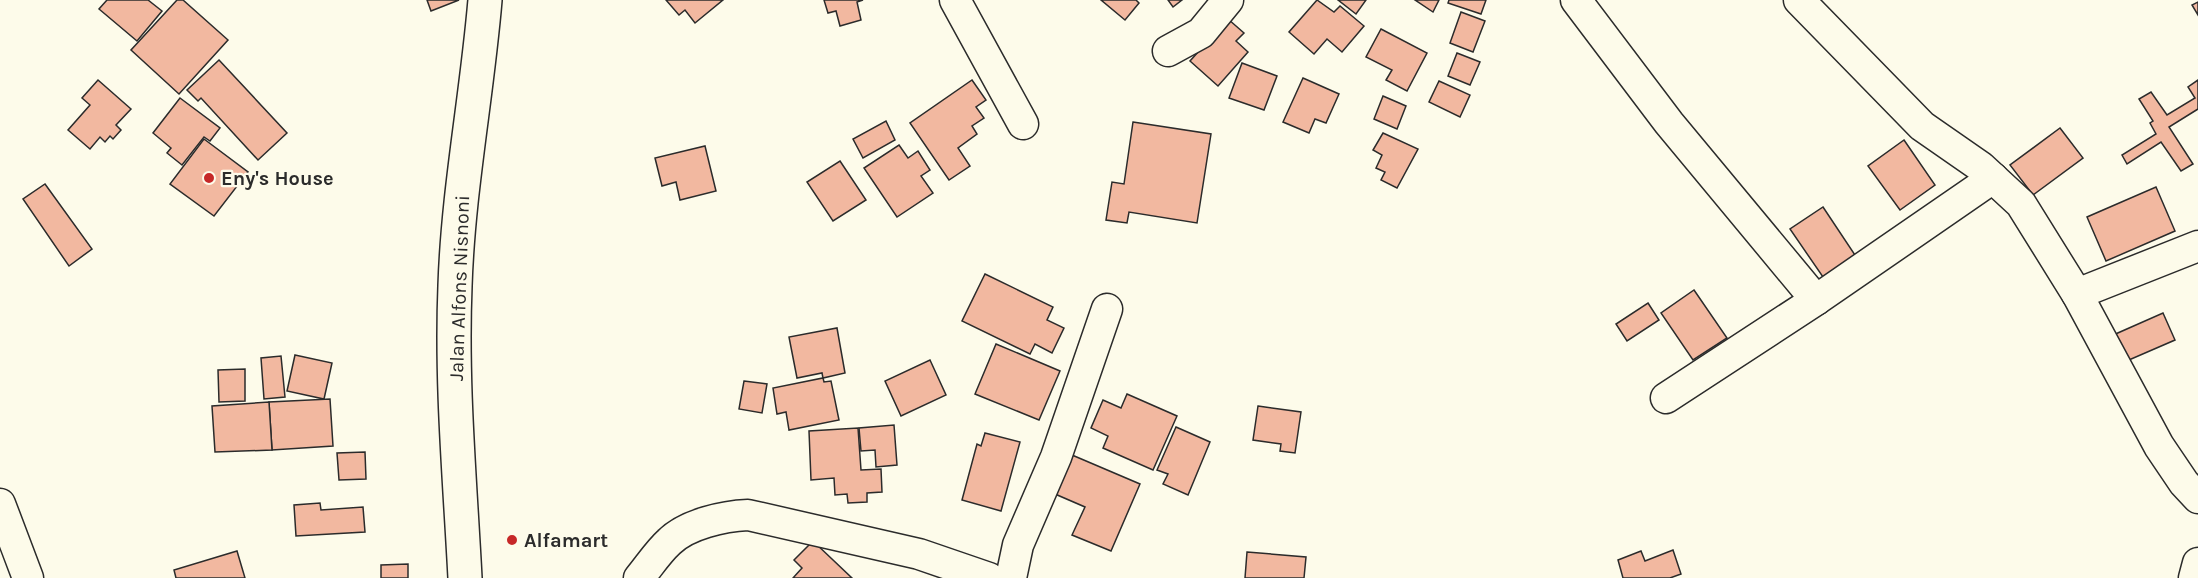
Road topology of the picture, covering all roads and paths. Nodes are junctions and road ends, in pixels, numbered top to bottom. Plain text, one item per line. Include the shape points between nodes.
1 (485, 0) edge
2 (955, 0) edge
3 (1228, 0) edge
4 (1576, 0) edge
5 (1799, 0) edge
6 (1168, 51) dead end
7 (1023, 124) dead end
8 (1993, 178) junction
9 (2198, 246) edge
10 (2077, 294) junction
11 (1816, 300) junction
12 (1107, 309) dead end
13 (1666, 398) dead end
14 (2198, 498) edge
15 (0, 504) edge
16 (2198, 563) edge
17 (28, 578) edge
18 (465, 578) edge
19 (472, 578) edge
20 (639, 578) edge
21 (989, 578) edge
22 (1011, 578) edge
23 (2194, 578) edge

1 - 18 main road, Jalan Alfons Nisnoni via 462,186 455,288 456,452
2 - 7 street
3 - 6 street via 1201,33
4 - 11 street via 1669,123
5 - 8 street via 1922,126
8 - 10 street via 2020,204
8 - 11 street
9 - 10 street
10 - 14 street via 2159,446
11 - 13 street
12 - 22 street via 1056,457 1018,545
15 - 17 street
16 - 23 street
18 - 19 street
20 - 21 street via 680,533 723,518 748,515 919,554

